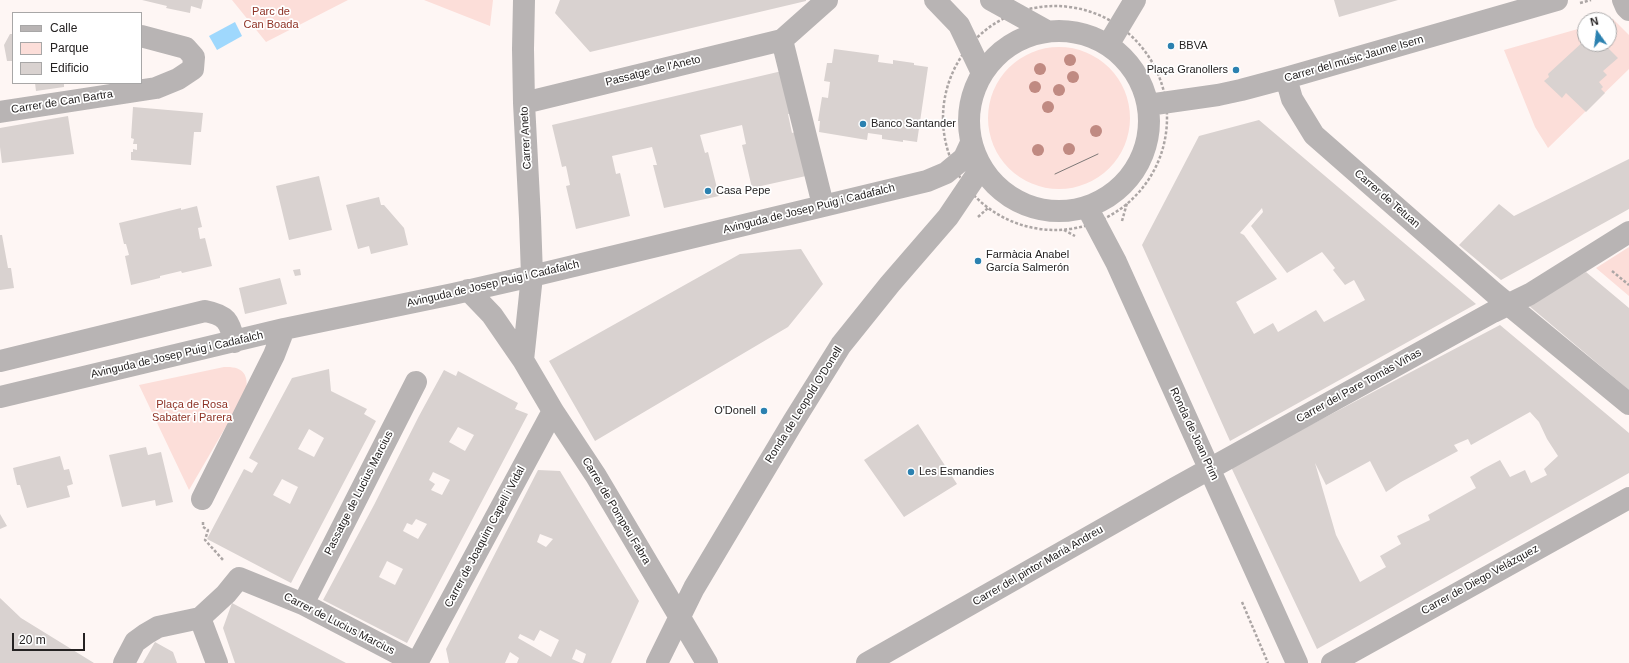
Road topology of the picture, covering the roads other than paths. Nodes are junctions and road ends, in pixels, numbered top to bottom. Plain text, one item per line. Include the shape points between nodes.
1 (524, 0) edge
2 (827, 0) edge
3 (935, 0) edge
4 (991, 0) edge
5 (1135, 0) edge
6 (1557, 0) edge
7 (1623, 0) edge
8 (1629, 10) edge
9 (1047, 31) junction
10 (142, 36) edge
11 (1114, 36) junction
12 (782, 40) junction
13 (982, 73) junction
14 (1286, 78) junction
15 (524, 102) junction
16 (1157, 104) junction
17 (0, 112) edge
18 (971, 143) junction
19 (981, 168) junction
20 (823, 205) junction
21 (1091, 214) junction
22 (1629, 232) edge
23 (532, 276) junction
24 (468, 290) junction
25 (1508, 305) junction
26 (284, 329) junction
27 (234, 342) junction
28 (523, 360) junction
29 (0, 361) edge
30 (416, 382) dead end
31 (0, 397) edge
32 (1629, 404) edge
33 (553, 411) junction
34 (1210, 469) junction
35 (1629, 498) edge
36 (202, 500) road end
37 (303, 604) junction
38 (679, 616) junction
39 (200, 618) junction
40 (124, 663) edge
41 (217, 663) edge
42 (417, 663) edge
43 (657, 663) edge
44 (707, 663) edge
45 (866, 663) edge
46 (1297, 663) edge
47 (1332, 663) edge

1 - 15 street, Carrer Aneto
2 - 12 street, Passatge de l'Aneto
3 - 13 street via 959,25
4 - 9 street
5 - 11 street
6 - 14 street, Carrer del músic Jaume Isern
7 - 8 street
9 - 11 street via 1064,30
9 - 13 street via 1004,48
10 - 17 street, Carrer de Can Bartra via 186,48 194,57 192,69 178,79 156,88
11 - 16 street via 1144,89
12 - 15 street, Passatge de l'Aneto
12 - 20 street
13 - 18 street via 969,107
14 - 16 street, Carrer del músic Jaume Isern via 1218,95
14 - 25 street, Carrer de Tetuan via 1292,99 1314,135
15 - 23 street, Carrer Aneto
16 - 21 street via 1139,163 1130,177
18 - 19 street
18 - 20 street, Avinguda de Josep Puig i Cadafalch via 964,158 946,173 928,181
19 - 21 street via 1014,200 1036,209
19 - 38 street, Ronda de Leopold O'Donell via 948,217 841,345
20 - 23 street, Avinguda de Josep Puig i Cadafalch
21 - 34 street, Ronda de Joan Prim via 1116,262
22 - 25 street
23 - 24 street, Avinguda de Josep Puig i Cadafalch
23 - 28 street
24 - 26 street, Avinguda de Josep Puig i Cadafalch
24 - 28 street, Carrer de Pompeu Fabra via 492,315
25 - 32 street, Carrer de Tetuan
25 - 34 street, Carrer del Pare Tomàs Viñas
26 - 27 street, Avinguda de Josep Puig i Cadafalch
26 - 36 street via 274,355
27 - 29 street via 231,326 219,314 205,311
27 - 31 street, Avinguda de Josep Puig i Cadafalch
28 - 33 street, Carrer de Pompeu Fabra
30 - 37 street, Passatge de Lucius Marcius
33 - 38 street, Carrer de Pompeu Fabra via 596,476
33 - 42 street, Carrer de Joaquim Capell i Vidal
34 - 45 street, Carrer del pintor Marià Andreu
34 - 46 street, Ronda de Joan Prim
35 - 47 street, Carrer de Diego Velázquez
37 - 39 street, Carrer de Lucius Marcius via 239,578
37 - 42 street, Carrer de Lucius Marcius
38 - 43 street, Ronda de Leopold O'Donell
38 - 44 street, Carrer de Pompeu Fabra
39 - 40 street via 158,628 146,634 136,642
39 - 41 street

